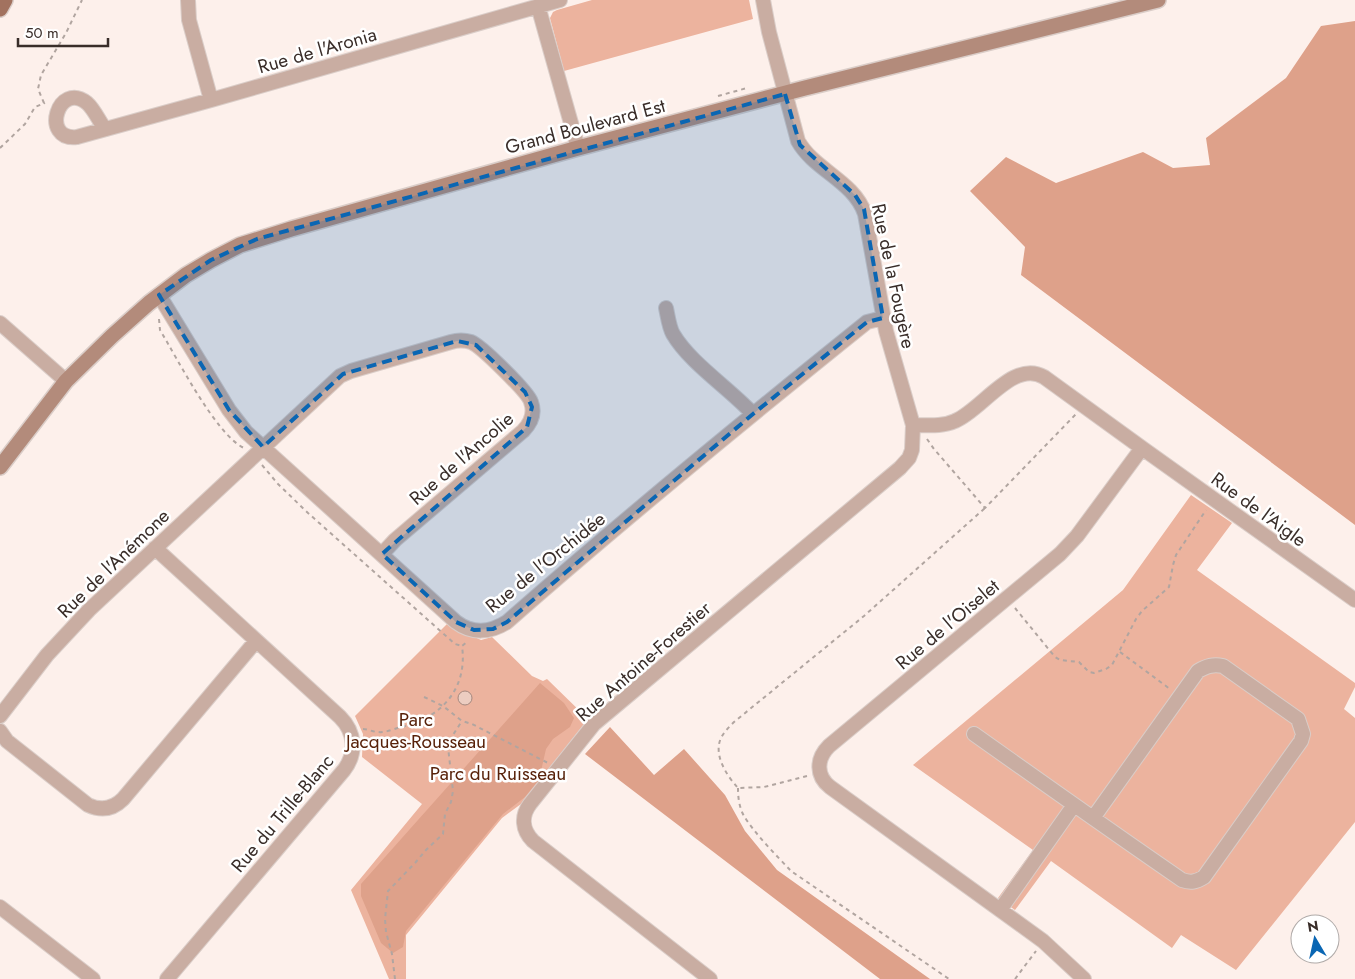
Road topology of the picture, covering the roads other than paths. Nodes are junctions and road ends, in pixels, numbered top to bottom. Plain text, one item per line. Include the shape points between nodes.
1 (5, 0) edge
2 (188, 0) edge
3 (560, 0) edge
4 (763, 0) edge
5 (1158, 0) edge
6 (538, 6) junction
7 (0, 9) edge
8 (785, 94) junction
9 (211, 100) junction
10 (105, 129) junction
11 (578, 148) junction
12 (159, 295) junction
13 (666, 308) dead end
14 (883, 318) junction
15 (0, 323) edge
16 (66, 381) junction
17 (753, 414) junction
18 (913, 425) junction
19 (263, 447) junction
20 (1142, 448) junction
21 (904, 464) joint
22 (0, 467) edge
23 (155, 548) junction
24 (382, 554) junction
25 (1355, 600) edge
26 (256, 641) junction
27 (0, 716) edge
28 (0, 731) edge
29 (974, 734) dead end
30 (1074, 805) junction
31 (1093, 818) junction
32 (0, 907) edge
33 (1000, 910) junction
34 (93, 979) edge
35 (167, 979) edge
36 (710, 979) edge
37 (1084, 979) edge

1 - 7 main road
2 - 9 street via 189,20
3 - 6 street, Rue de l'Aronia
4 - 8 street, Rue de la Fougère
5 - 8 street, Grand Boulevard Est
6 - 9 street, Rue de l'Aronia
6 - 11 street
8 - 11 street, Grand Boulevard Est
8 - 14 street, Rue de la Fougère via 800,145 864,208
9 - 10 street, Rue de l'Aronia
10 - 10 street, Rue de l'Aronia via 77,137 66,135 57,123 57,109 69,100 82,100
11 - 12 street, Grand Boulevard Est via 257,239 211,260
12 - 16 street, Grand Boulevard Est
12 - 19 street, Rue de l'Orchidée via 229,410
13 - 17 street via 672,332 684,349
14 - 17 street, Rue de l'Orchidée via 867,322
14 - 18 street, Rue de la Fougère
15 - 16 street
16 - 22 street, Grand Boulevard Est
17 - 24 street, Rue de l'Orchidée via 494,629 474,630 460,625
18 - 20 street via 942,425 957,421 1016,376 1028,372 1044,377
18 - 21 street, Rue de la Fougère via 912,450
19 - 23 street, Rue de l'Anémone
19 - 24 street, Rue de l'Orchidée
19 - 24 street, Rue de l'Ancolie via 347,372 457,340 479,348 528,395 532,407 531,420 524,430
20 - 25 street, Rue de l'Aigle
20 - 33 street, Rue de l'Oiselet via 1072,542 1054,560 829,746 820,761 820,774 830,787
21 - 36 street, Rue Antoine-Forestier via 594,724 527,809 524,820 533,841
23 - 26 street, Rue du Trille-Blanc
23 - 27 street, Rue de l'Anémone via 65,634
26 - 28 street via 123,799 109,808 88,805 7,741
26 - 35 street, Rue du Trille-Blanc via 344,720 352,738 352,752 344,770
29 - 30 street
30 - 31 street
30 - 33 street
31 - 31 street via 1182,880 1197,881 1204,877 1301,741 1303,734 1298,719 1223,666 1206,666 1198,671
32 - 34 street
33 - 37 street via 1043,941

